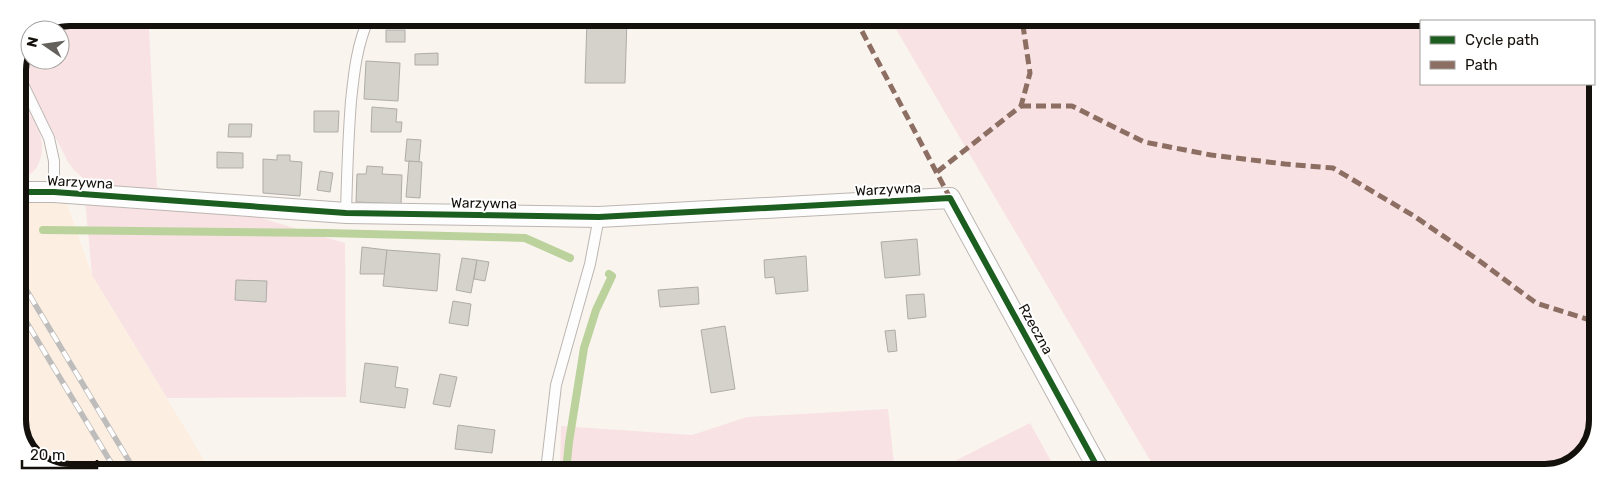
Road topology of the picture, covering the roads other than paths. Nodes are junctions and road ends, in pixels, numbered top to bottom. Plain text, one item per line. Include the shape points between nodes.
1 (365, 26) edge
2 (26, 91) edge
3 (26, 192) edge
4 (54, 192) junction
5 (950, 198) joint
6 (346, 213) junction
7 (600, 217) junction
8 (547, 464) edge
9 (1096, 464) edge

1 - 6 lane via 354,68
2 - 4 lane via 49,138 54,161
3 - 4 street, Warzywna
4 - 6 street, Warzywna
5 - 7 street, Warzywna
5 - 9 street, Rzeczna
6 - 7 street, Warzywna
7 - 8 lane via 556,385

